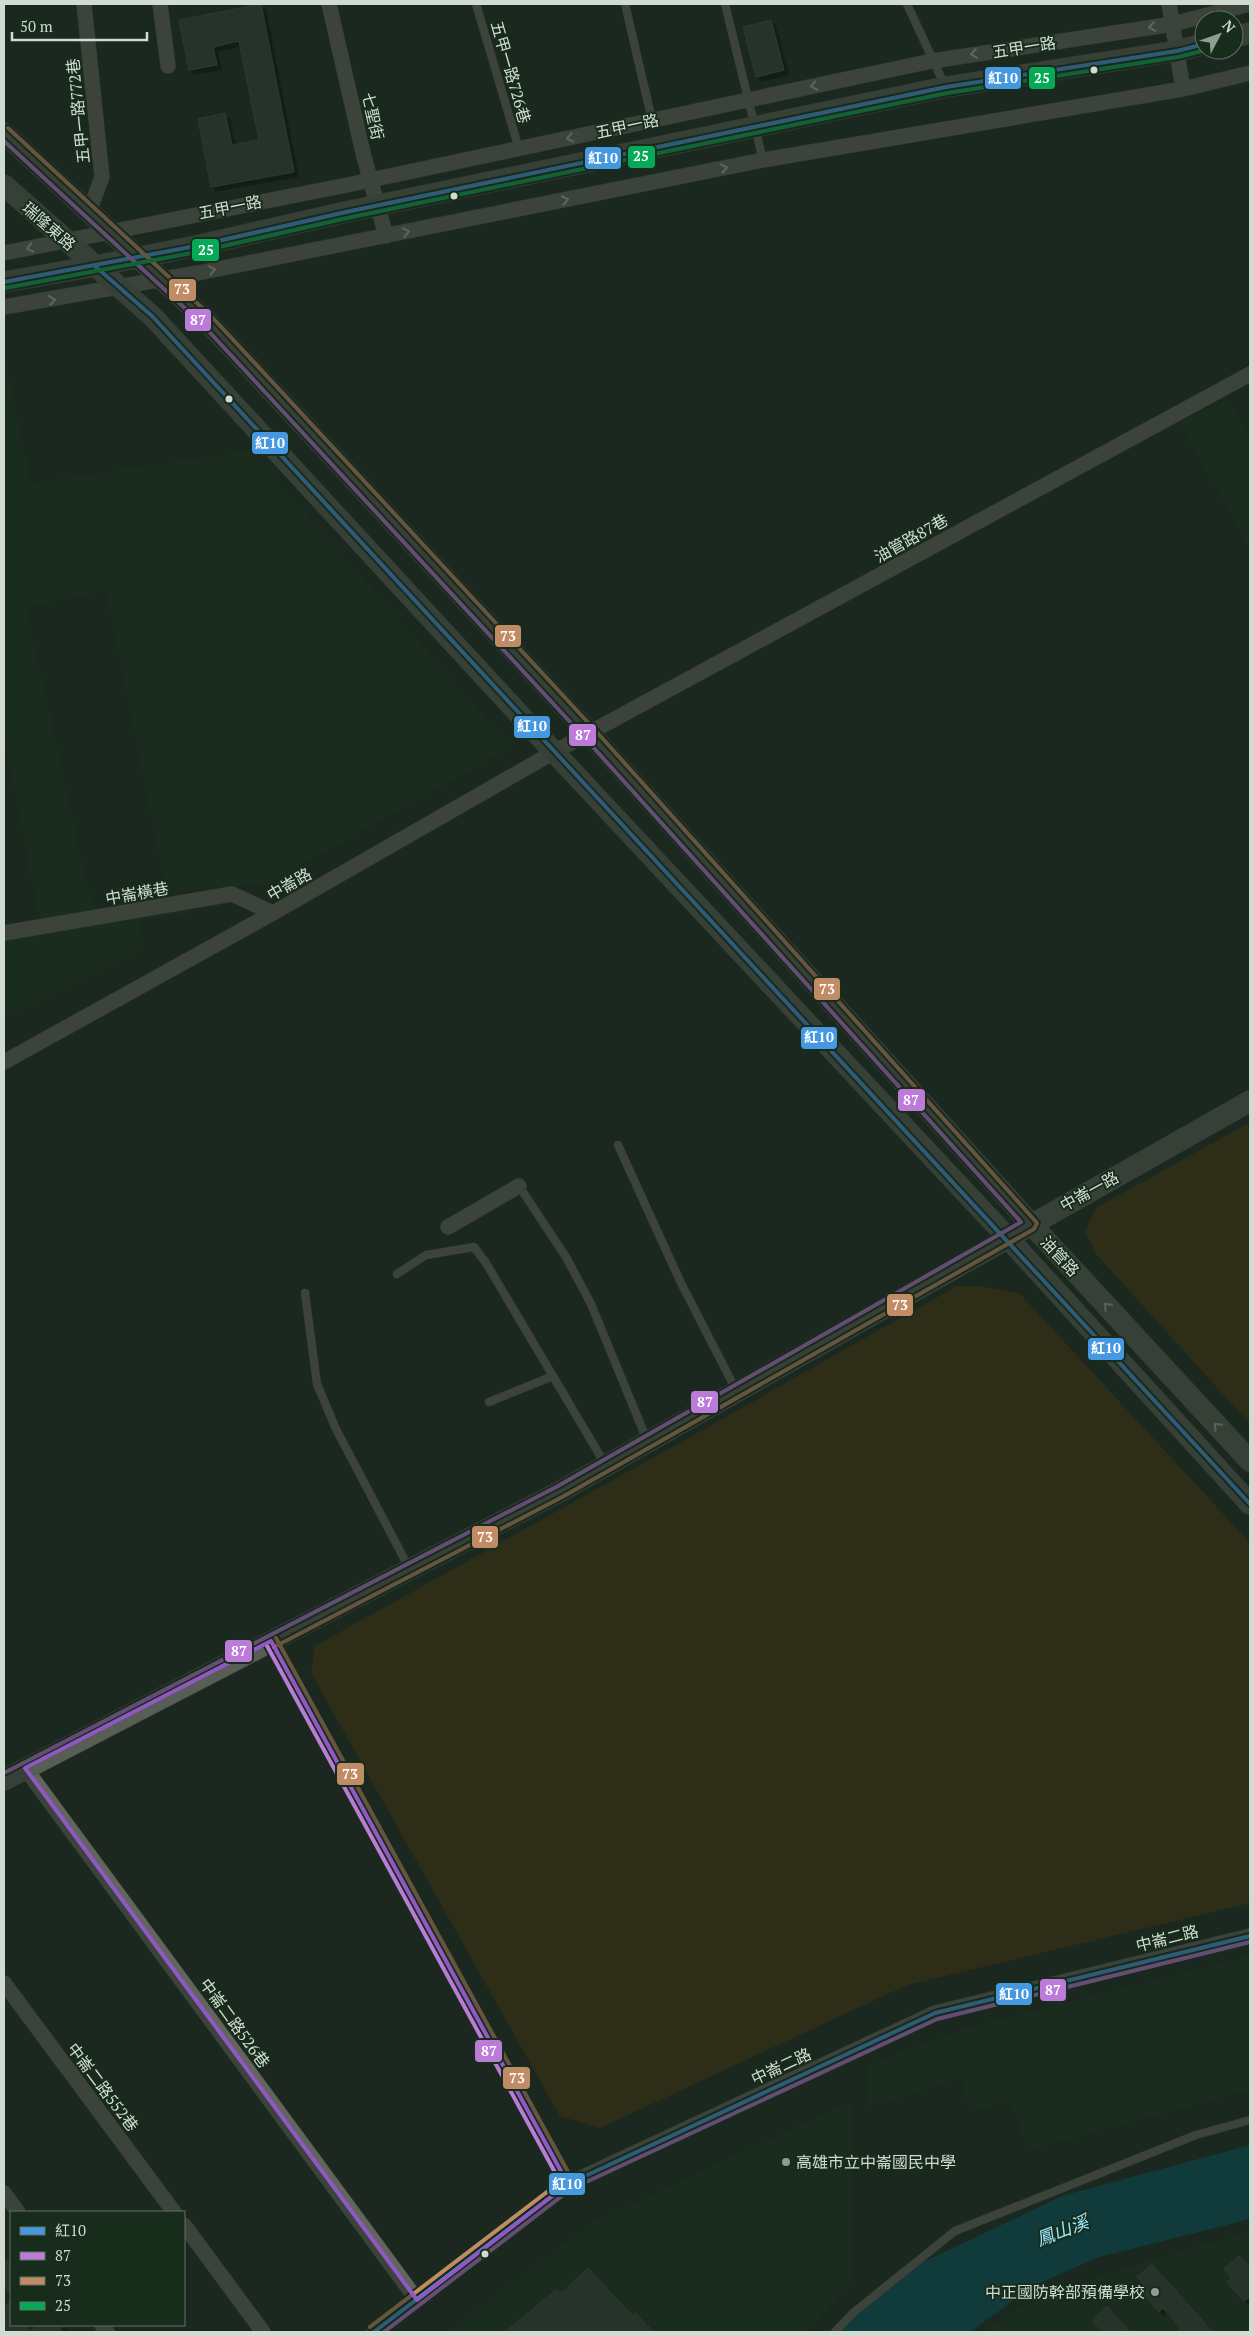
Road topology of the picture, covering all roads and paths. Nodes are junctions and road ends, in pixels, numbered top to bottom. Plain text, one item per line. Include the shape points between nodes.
1 (84, 4) edge
2 (160, 4) edge
3 (329, 4) edge
4 (476, 4) edge
5 (625, 4) edge
6 (725, 4) edge
7 (907, 4) edge
8 (1169, 4) edge
9 (1250, 4) edge
10 (1173, 24) junction
11 (1194, 47) edge
12 (1177, 51) junction
13 (932, 61) junction
14 (168, 66) dead end
15 (1250, 73) edge
16 (946, 87) junction
17 (1184, 89) junction
18 (748, 100) junction
19 (652, 120) junction
20 (754, 127) junction
21 (4, 134) edge
22 (519, 148) junction
23 (763, 160) junction
24 (371, 180) junction
25 (4, 185) edge
26 (378, 206) junction
27 (89, 212) junction
28 (112, 232) junction
29 (386, 236) junction
30 (66, 240) junction
31 (4, 253) edge
32 (139, 256) junction
33 (95, 266) junction
34 (164, 280) junction
35 (4, 282) edge
36 (121, 287) junction
37 (4, 307) edge
38 (1250, 374) edge
39 (589, 733) junction
40 (554, 752) junction
41 (273, 913) junction
42 (4, 933) edge
43 (4, 1062) edge
44 (1250, 1101) edge
45 (618, 1145) dead end
46 (519, 1186) joint
47 (1031, 1224) junction
48 (448, 1227) dead end
49 (1007, 1237) junction
50 (397, 1274) dead end
51 (304, 1293) dead end
52 (553, 1376) junction
53 (737, 1392) junction
54 (489, 1402) dead end
55 (648, 1442) junction
56 (1250, 1461) edge
57 (606, 1466) junction
58 (1250, 1504) edge
59 (410, 1569) junction
60 (271, 1640) junction
61 (25, 1768) junction
62 (4, 1780) edge
63 (1250, 1936) edge
64 (4, 1983) edge
65 (1250, 2120) edge
66 (568, 2184) junction
67 (4, 2193) edge
68 (17, 2211) edge
69 (173, 2211) edge
70 (185, 2226) edge
71 (417, 2300) junction
72 (263, 2332) edge
73 (374, 2332) edge
74 (835, 2332) edge

1 - 27 street, 五甲一路772巷 via 102,177
2 - 14 street
3 - 24 street, 七聖街
4 - 22 lane, 五甲一路726巷
5 - 19 lane
6 - 18 lane
7 - 13 lane
8 - 10 street
9 - 10 street, 五甲一路
10 - 12 street
10 -> 13 street, 五甲一路
11 - 12 street, 五甲一路
12 - 16 street, 五甲一路
12 - 17 street
13 - 16 lane
13 -> 18 street, 五甲一路
15 - 17 street
16 - 20 street, 五甲一路
17 - 23 street
18 - 19 street, 五甲一路
18 - 20 lane
19 -> 22 street, 五甲一路
20 - 23 lane
20 - 26 street, 五甲一路
21 - 27 street
22 - 24 street, 五甲一路
29 -> 23 street
24 - 26 street, 七聖街
24 - 28 street, 五甲一路
25 - 30 street, 瑞隆東路
26 - 29 street, 七聖街
26 - 32 street, 五甲一路
27 - 28 street
28 - 30 street, 五甲一路
28 - 32 street
34 -> 29 street
30 -> 31 street, 五甲一路
30 - 33 street, 瑞隆東路
32 - 33 street, 五甲一路
32 - 34 street, 油管路
33 - 35 street, 五甲一路
33 - 36 street, 油管路
34 - 36 street
34 - 39 street, 油管路 via 208,321
37 -> 36 street
36 - 40 street, 油管路 via 153,317
38 - 39 street, 油管路87巷
39 - 40 street, 中崙路
39 - 47 street, 油管路
40 - 41 street, 中崙路
40 - 49 street, 油管路
41 - 42 street, 中崙橫巷 via 232,894
41 - 43 street, 中崙路
44 - 47 street, 中崙一路
45 - 53 lane via 681,1282
46 - 48 street
46 - 55 lane via 566,1257 591,1304
47 - 49 street, 中崙一路
56 -> 47 street, 油管路
49 - 53 street, 中崙一路
49 - 58 street, 油管路
50 - 52 lane via 426,1255 474,1247
51 - 59 lane via 317,1384 336,1429
52 - 54 lane
52 - 57 lane
53 - 55 street, 中崙一路
55 - 57 street, 中崙一路
57 - 59 street, 中崙一路
59 - 60 street, 中崙一路
60 - 61 street, 中崙一路
60 - 66 street
61 - 62 street, 中崙一路
61 - 71 street, 中崙二路526巷
63 - 66 street, 中崙二路 via 935,2013
64 - 69 street, 中崙二路552巷
65 - 74 lane via 1196,2135 955,2231
66 - 71 street, 中崙二路
67 - 68 street
70 - 72 street
71 - 73 street, 中崙二路

